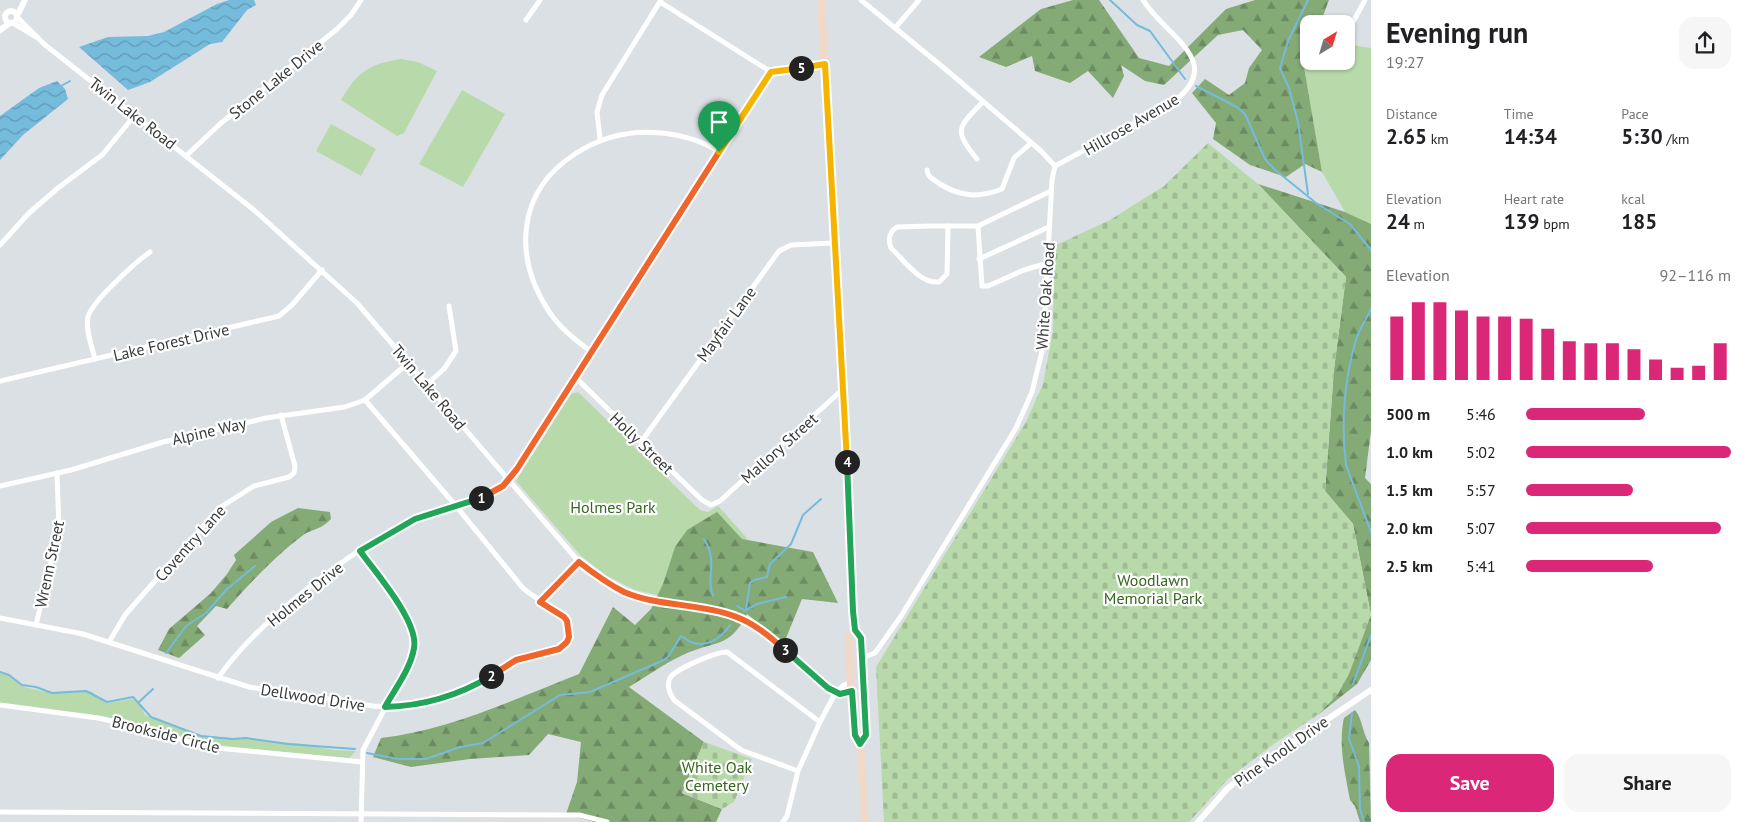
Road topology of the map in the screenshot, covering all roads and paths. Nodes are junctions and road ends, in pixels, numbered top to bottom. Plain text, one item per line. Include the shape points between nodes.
1 (24, 0) edge
2 (360, 0) edge
3 (540, 0) edge
4 (821, 0) edge
5 (861, 0) edge
6 (920, 0) edge
7 (1143, 0) edge
8 (1365, 0) edge
9 (660, 1) edge
10 (1355, 18) edge
11 (12, 19) junction
12 (526, 20) dead end
13 (0, 25) edge
14 (895, 28) junction
15 (0, 30) edge
16 (825, 64) junction
17 (771, 72) junction
18 (983, 102) junction
19 (135, 115) junction
20 (600, 139) junction
21 (1031, 143) junction
22 (719, 152) junction
23 (187, 155) junction
24 (977, 159) dead end
25 (1055, 166) junction
26 (927, 170) dead end
27 (1051, 191) junction
28 (948, 226) junction
29 (978, 226) junction
30 (1049, 227) junction
31 (833, 242) junction
32 (0, 245) edge
33 (150, 252) dead end
34 (980, 259) junction
35 (1048, 263) junction
36 (322, 270) junction
37 (449, 306) dead end
38 (592, 352) junction
39 (94, 359) junction
40 (408, 363) junction
41 (576, 378) junction
42 (0, 381) edge
43 (427, 384) junction
44 (844, 389) junction
45 (365, 400) junction
46 (281, 415) junction
47 (641, 442) junction
48 (57, 473) junction
49 (508, 482) junction
50 (0, 486) edge
51 (711, 505) joint
52 (456, 506) junction
53 (360, 551) junction
54 (579, 562) junction
55 (540, 602) junction
56 (0, 618) edge
57 (36, 624) junction
58 (855, 630) junction
59 (109, 642) junction
60 (862, 658) junction
61 (218, 678) junction
62 (852, 687) junction
63 (1371, 690) edge
64 (836, 692) junction
65 (0, 706) edge
66 (385, 707) junction
67 (820, 722) junction
68 (860, 744) junction
69 (362, 762) junction
70 (798, 770) junction
71 (0, 812) edge
72 (361, 814) junction
73 (502, 814) junction
74 (361, 822) edge
75 (502, 822) edge
76 (607, 822) edge
77 (783, 822) edge
78 (865, 822) edge
79 (1198, 822) edge

1 - 11 street
1 - 11 street via 12,11
2 - 23 street, Stone Lake Drive via 337,29 220,124
3 - 12 street
4 - 16 main road
5 - 14 street
6 - 14 street
7 - 25 street, Hillrose Avenue via 1190,53 1195,68 1192,82 1172,103
8 - 10 street
9 - 17 street
9 - 20 street via 602,95 597,112
11 - 13 street
11 - 15 street
11 - 19 street, Twin Lake Road
14 - 18 street
16 - 17 street
16 - 31 main road
17 - 22 street, Holmes Drive
18 - 21 street
18 - 24 street via 960,131
19 - 23 street, Twin Lake Road
19 - 32 street via 102,155 29,213
20 - 22 street via 638,133 668,134
20 - 38 street via 567,159 546,178 531,206 525,238 532,276 543,301 565,331
21 - 25 street
21 - 26 street via 1014,158 1002,189 988,194 975,196 956,192 930,177
22 - 38 street, Holmes Drive
23 - 36 street, Twin Lake Road
25 - 27 street, White Oak Road
27 - 29 street
27 - 30 street, White Oak Road
28 - 28 street via 897,227 890,235 889,243 922,277 929,282 939,282 946,274
28 - 29 street
29 - 34 street
30 - 34 street
30 - 35 street, White Oak Road
31 - 44 main road
31 - 47 street, Mayfair Lane via 792,245 779,251
33 - 39 street via 122,275 89,314
34 - 35 street via 980,279 984,287
35 - 60 street, White Oak Road via 1043,347 1032,392 1016,428 901,616 875,653
36 - 39 street, Lake Forest Drive via 279,316
36 - 40 street, Twin Lake Road via 364,310
37 - 43 street via 456,352 444,369
38 - 41 street, Holmes Drive
39 - 42 street, Lake Forest Drive
40 - 43 street, Twin Lake Road
40 - 45 street, Alpine Way
41 - 47 street, Holly Street
41 - 49 street, Holmes Drive
43 - 49 street, Twin Lake Road
44 - 51 street, Mallory Street via 720,501
44 - 58 main road
45 - 46 street, Alpine Way via 335,409
45 - 52 street, Dellwood Drive
46 - 48 street, Alpine Way via 155,444
46 - 59 street, Coventry Lane via 295,466 294,473 254,486 219,508 125,615
47 - 51 street, Holly Street
48 - 50 street, Alpine Way
48 - 57 street, Wrenn Street via 59,529
49 - 52 street, Holmes Drive via 480,499
49 - 54 street, Twin Lake Road
52 - 53 street, Holmes Drive via 415,519
52 - 55 street, Dellwood Drive via 512,577
53 - 61 street, Holmes Drive via 324,576 246,643
53 - 66 street via 405,616 414,638 410,661
54 - 55 street
54 - 64 street, Twin Lake Road via 632,595 742,619 762,630
55 - 66 street, Dellwood Drive via 567,621 569,637 563,647 516,660 452,696 415,705
56 - 57 street, Dellwood Drive
57 - 59 street, Dellwood Drive
58 - 60 main road via 861,638
58 - 62 main road via 849,637
59 - 61 street, Dellwood Drive
60 - 68 main road via 866,735
61 - 66 street, Dellwood Drive via 250,688
62 - 64 street via 844,685
62 - 68 main road via 855,735
63 - 79 street, Pine Knoll Drive via 1243,776
64 - 67 street
65 - 69 street, Brookside Circle via 98,718 207,747
66 - 69 street via 367,739
67 - 70 street
67 - 70 street via 727,652 713,655 670,679 669,689 674,700 734,746
68 - 78 main road
69 - 72 street
70 - 77 street
71 - 72 street
72 - 73 street
72 - 74 street
73 - 75 street
73 - 76 street via 580,815

